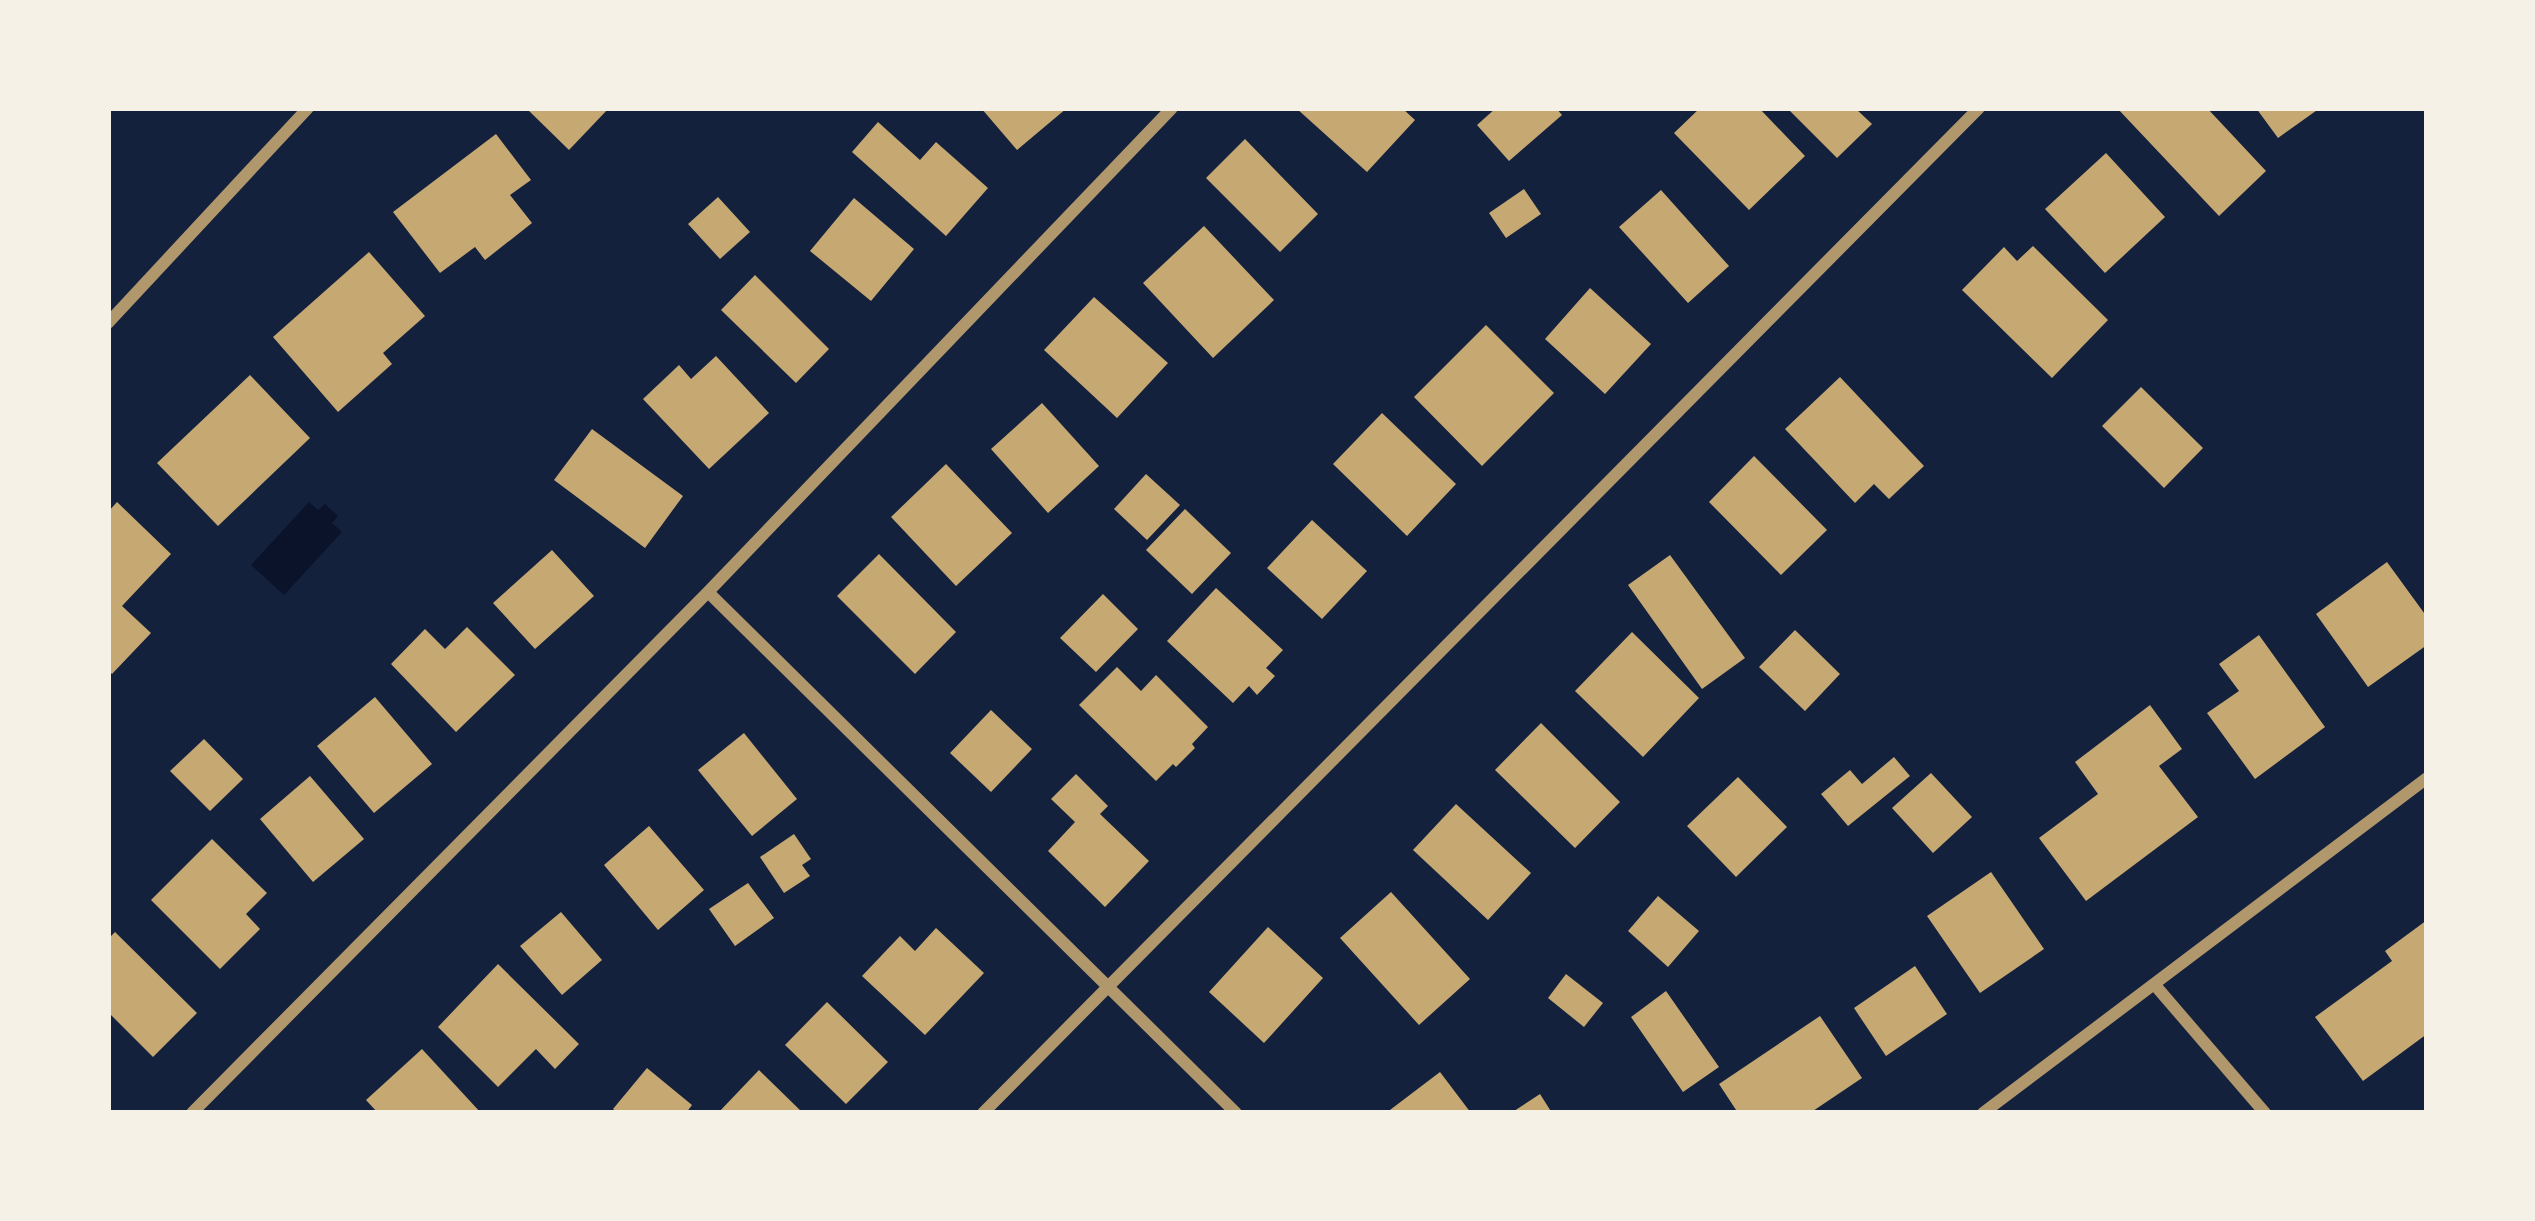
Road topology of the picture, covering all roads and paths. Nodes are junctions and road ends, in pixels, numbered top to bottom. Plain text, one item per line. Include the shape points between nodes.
1 (308, 108) edge
2 (1172, 108) edge
3 (1979, 108) edge
4 (108, 323) edge
5 (708, 592) junction
6 (2427, 778) edge
7 (2154, 984) junction
8 (1109, 986) junction
9 (192, 1113) edge
10 (983, 1113) edge
11 (1236, 1113) edge
12 (1983, 1113) edge
13 (2265, 1113) edge

1 - 4 street
2 - 5 street
3 - 8 street
5 - 8 street
5 - 9 street
6 - 7 street
7 - 12 street
7 - 13 street
8 - 10 street
8 - 11 street

